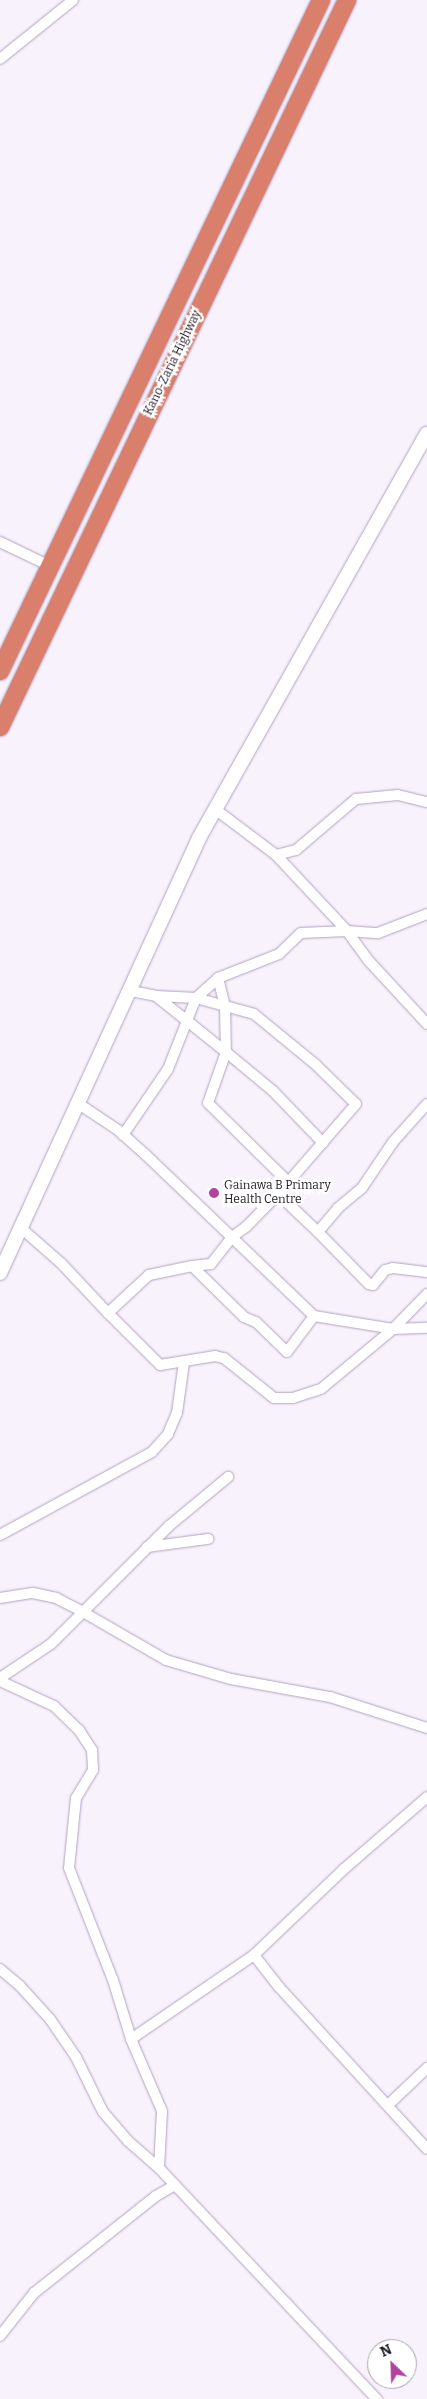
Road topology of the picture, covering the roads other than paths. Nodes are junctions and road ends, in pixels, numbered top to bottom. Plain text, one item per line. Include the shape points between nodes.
1 (73, 0) edge
2 (321, 0) edge
3 (347, 0) edge
4 (0, 59) edge
5 (427, 434) edge
6 (0, 542) edge
7 (50, 566) junction
8 (0, 671) edge
9 (0, 727) edge
10 (427, 802) edge
11 (215, 809) junction
12 (276, 855) junction
13 (427, 914) edge
14 (347, 932) junction
15 (218, 978) junction
16 (130, 990) junction
17 (156, 996) junction
18 (196, 998) junction
19 (225, 1006) junction
20 (188, 1021) junction
21 (427, 1024) edge
22 (226, 1052) junction
23 (79, 1104) junction
24 (427, 1104) edge
25 (123, 1135) junction
26 (323, 1143) junction
27 (288, 1182) junction
28 (278, 1194) junction
29 (22, 1228) junction
30 (318, 1232) junction
31 (232, 1237) junction
32 (192, 1266) junction
33 (0, 1272) edge
34 (427, 1272) edge
35 (427, 1294) edge
36 (108, 1313) junction
37 (314, 1316) junction
38 (427, 1328) edge
39 (393, 1329) junction
40 (184, 1362) junction
41 (228, 1477) dead end
42 (0, 1535) edge
43 (208, 1539) dead end
44 (147, 1547) junction
45 (0, 1598) edge
46 (83, 1612) junction
47 (0, 1679) edge
48 (427, 1728) edge
49 (427, 1797) edge
50 (254, 1955) junction
51 (0, 1969) edge
52 (131, 2039) junction
53 (427, 2068) edge
54 (388, 2105) junction
55 (427, 2148) edge
56 (159, 2168) junction
57 (175, 2186) junction
58 (0, 2336) edge
59 (377, 2399) edge

1 - 4 street
2 - 7 highway, Kano-Zaria Highway
3 - 9 highway, Kano-Zaria Highway
5 - 11 street
6 - 7 street
7 - 8 highway, Kano-Zaria Highway
10 - 12 street via 398,795 356,799 296,850
11 - 12 street
11 - 16 street
12 - 14 street
13 - 14 street via 378,933
14 - 15 street via 302,933 279,954
14 - 21 street via 368,960
15 - 18 street
15 - 19 street
16 - 17 street
16 - 23 street
17 - 18 street
17 - 20 street
18 - 19 street
18 - 20 street
19 - 22 street
19 - 26 street via 254,1014 315,1064 356,1104
20 - 22 street
20 - 25 street via 168,1069
22 - 26 street via 273,1091
22 - 27 street via 208,1103
23 - 25 street
23 - 29 street
24 - 30 street via 393,1142 362,1188 338,1208
25 - 31 street
26 - 27 street
27 - 28 street
28 - 30 street
28 - 31 street via 246,1228
29 - 33 street
29 - 36 street via 61,1263
30 - 34 street via 369,1284 373,1285 385,1270 393,1268
31 - 32 street via 211,1264
31 - 37 street
32 - 36 street via 149,1275
32 - 37 street via 287,1352
35 - 39 street
36 - 40 street via 160,1365
37 - 39 street
38 - 39 street
39 - 40 street via 321,1389 293,1398 274,1398 224,1358 215,1356
40 - 42 street via 177,1413 168,1434 152,1452
41 - 44 street
43 - 44 street
44 - 46 street
45 - 46 street via 33,1592 56,1598
46 - 47 street via 56,1639
46 - 48 street via 166,1660 222,1677 330,1697
47 - 52 street via 54,1706 79,1730 92,1750 93,1770 76,1798 69,1868 113,1980
49 - 50 street via 344,1869
50 - 52 street
50 - 54 street via 279,1987
51 - 56 street via 50,2018 76,2057 103,2112
52 - 56 street via 162,2111
53 - 54 street
54 - 55 street
56 - 57 street
57 - 58 street via 142,2207 34,2293
57 - 59 street

